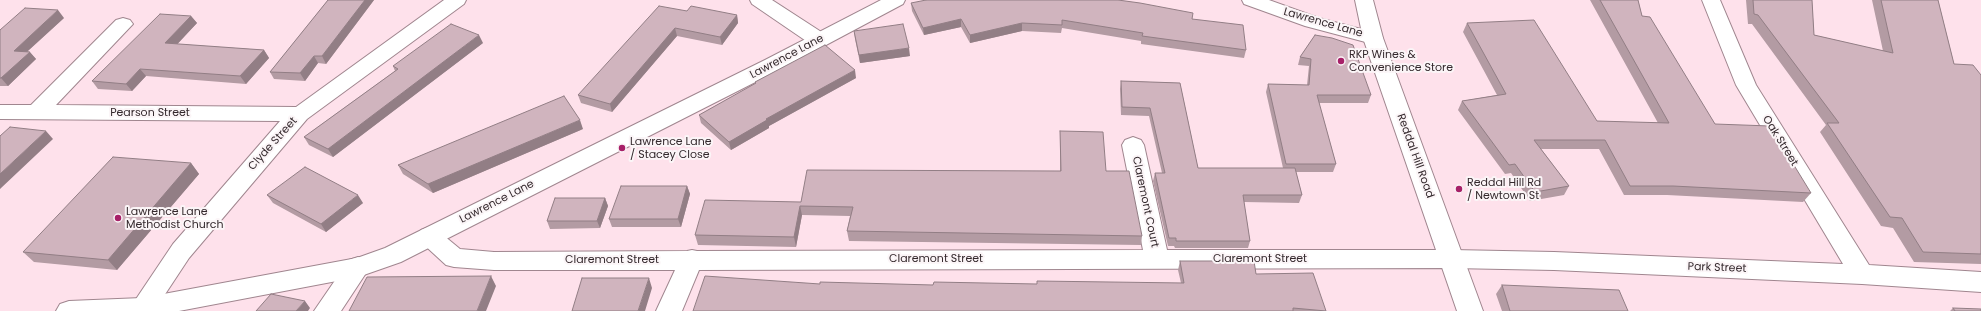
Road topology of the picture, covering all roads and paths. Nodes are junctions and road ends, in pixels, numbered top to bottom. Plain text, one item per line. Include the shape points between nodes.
1 (457, 0) edge
2 (759, 0) edge
3 (896, 0) edge
4 (1251, 0) edge
5 (1364, 0) edge
6 (1711, 0) edge
7 (123, 24) dead end
8 (1373, 38) junction
9 (819, 40) junction
10 (0, 112) edge
11 (36, 113) junction
12 (300, 114) junction
13 (1133, 145) dead end
14 (428, 236) junction
15 (692, 259) junction
16 (1157, 259) junction
17 (1452, 259) junction
18 (358, 267) junction
19 (1862, 274) junction
20 (1981, 282) edge
21 (142, 308) junction
22 (69, 311) edge
23 (327, 311) edge
24 (669, 311) edge
25 (1470, 311) edge

1 - 12 street, Clyde Street
2 - 9 street
3 - 9 street, Lawrence Lane
4 - 8 street, Lawrence Lane via 1312,22
5 - 8 street, Reddal Hill Road
6 - 19 street, Oak Street via 1746,85
7 - 11 street
8 - 17 street, Reddal Hill Road
9 - 14 street, Lawrence Lane
10 - 11 street, Pearson Street
11 - 12 street, Pearson Street
12 - 21 street, Clyde Street via 181,251
13 - 16 street, Claremont Court
14 - 15 street, Claremont Street via 454,258 494,261
14 - 18 street, Lawrence Lane via 393,256
15 - 16 street, Claremont Street
15 - 24 street
16 - 17 street, Claremont Street
17 - 19 street, Park Street
17 - 25 street, Reddal Hill Road
18 - 21 street, Lawrence Lane
18 - 23 street
19 - 20 street, Park Street
21 - 22 street, Lawrence Lane

